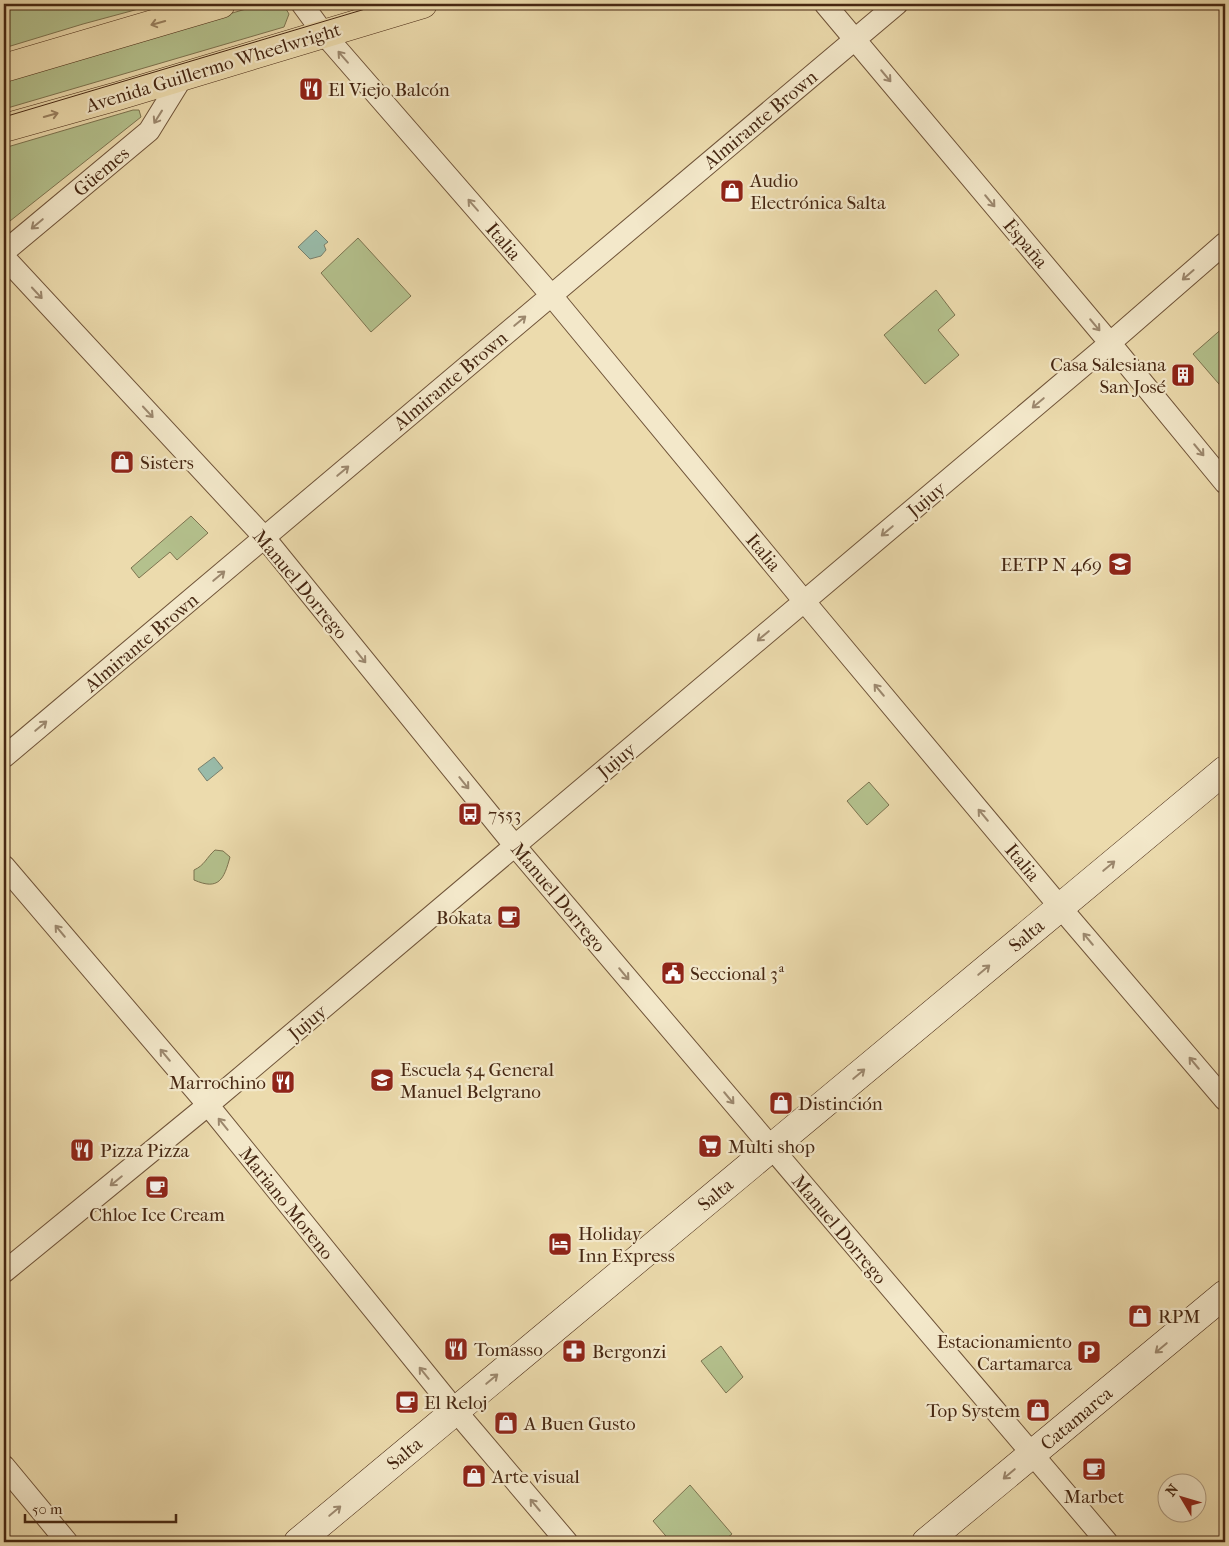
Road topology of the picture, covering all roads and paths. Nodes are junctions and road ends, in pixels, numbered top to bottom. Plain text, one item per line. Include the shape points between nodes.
1 (221, 4) edge
2 (302, 4) edge
3 (423, 4) edge
4 (824, 4) edge
5 (897, 4) edge
6 (324, 34) junction
7 (854, 39) junction
8 (4, 68) edge
9 (184, 76) junction
10 (4, 128) edge
11 (1225, 243) edge
12 (4, 252) edge
13 (4, 257) edge
14 (551, 295) junction
15 (1110, 343) junction
16 (1225, 483) edge
17 (264, 537) junction
18 (804, 601) junction
19 (4, 757) edge
20 (1225, 770) edge
21 (516, 846) junction
22 (4, 866) edge
23 (1060, 907) junction
24 (1225, 1100) edge
25 (208, 1106) junction
26 (771, 1148) junction
27 (4, 1272) edge
28 (1225, 1294) edge
29 (454, 1410) junction
30 (1032, 1454) junction
31 (4, 1466) edge
32 (66, 1542) edge
33 (298, 1542) edge
34 (567, 1542) edge
35 (926, 1542) edge
36 (1107, 1542) edge

1 -> 8 main road
2 - 6 street, Italia
3 - 6 main road, Avenida Guillermo Wheelwright
4 - 7 street, España
5 - 7 street, Almirante Brown
6 - 9 main road, Avenida Guillermo Wheelwright
14 -> 6 street, Italia
7 - 14 street, Almirante Brown
7 -> 15 street, España
10 -> 9 main road, Avenida Guillermo Wheelwright
9 -> 12 street, Güemes via 149,131
11 -> 15 street, Jujuy
13 -> 17 street, Manuel Dorrego
17 -> 14 street, Almirante Brown
14 - 18 street, Italia
15 -> 16 street, España
15 -> 18 street, Jujuy
19 -> 17 street, Almirante Brown
17 -> 21 street, Manuel Dorrego
18 -> 21 street, Jujuy
23 -> 18 street, Italia
23 -> 20 main road, Salta
21 - 25 street, Jujuy
21 -> 26 street, Manuel Dorrego
25 -> 22 street, Mariano Moreno
24 -> 23 street, Italia
26 -> 23 main road, Salta
25 -> 27 street, Jujuy
29 -> 25 street, Mariano Moreno
29 -> 26 main road, Salta
26 - 30 street, Manuel Dorrego
28 -> 30 main road, Catamarca
33 -> 29 main road, Salta
34 -> 29 street, Mariano Moreno
30 -> 35 main road, Catamarca
30 - 36 street, Manuel Dorrego
31 - 32 street

